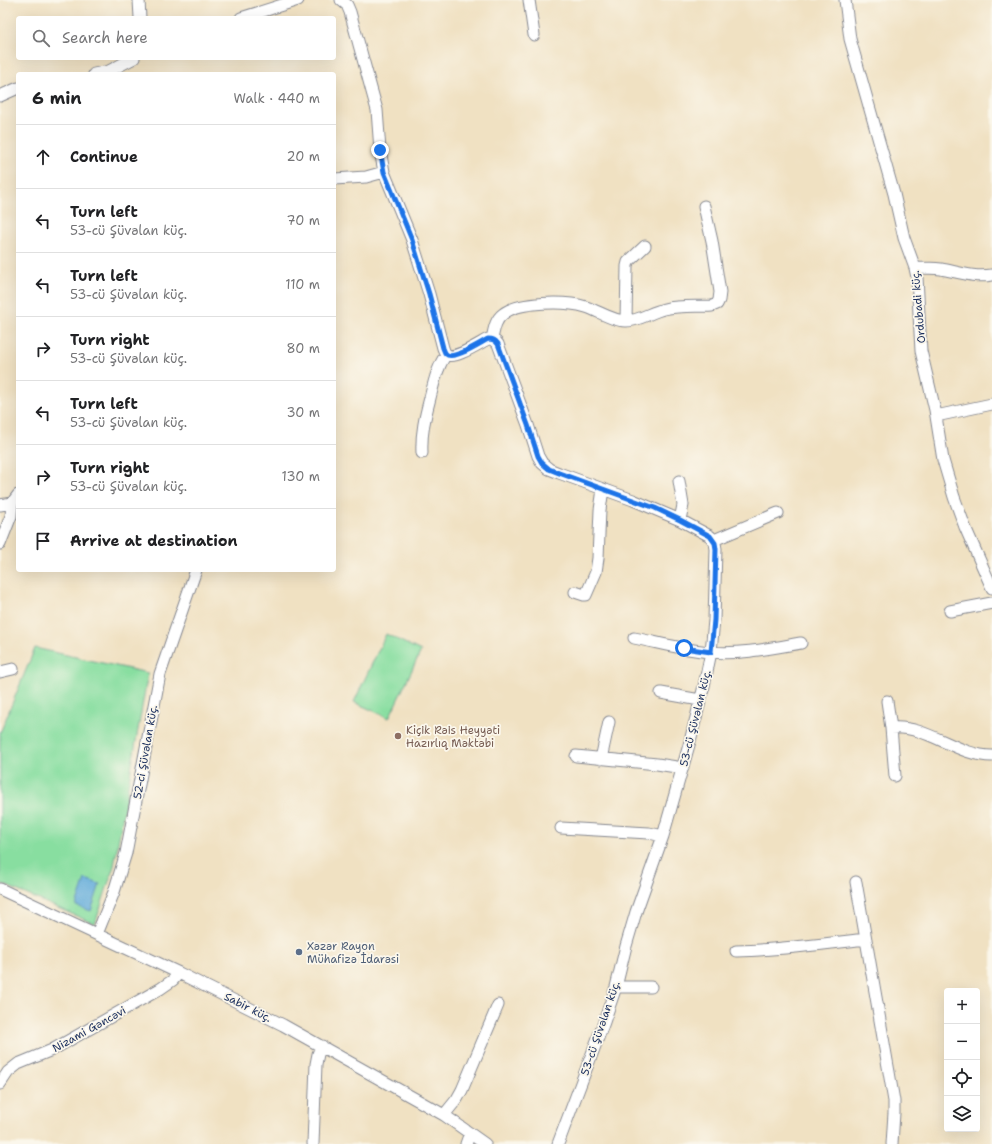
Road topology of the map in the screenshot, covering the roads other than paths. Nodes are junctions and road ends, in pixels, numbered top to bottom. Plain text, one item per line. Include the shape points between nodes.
1 (139, 0) edge
2 (298, 0) edge
3 (341, 0) edge
4 (529, 0) edge
5 (845, 0) edge
6 (140, 16) edge
7 (247, 16) edge
8 (534, 35) dead end
9 (130, 60) edge
10 (109, 72) edge
11 (16, 89) edge
12 (0, 96) edge
13 (384, 172) junction
14 (336, 179) edge
15 (704, 206) dead end
16 (645, 246) dead end
17 (915, 268) junction
18 (992, 275) edge
19 (626, 321) junction
20 (492, 339) junction
21 (446, 354) junction
22 (992, 404) edge
23 (936, 416) junction
24 (422, 453) dead end
25 (679, 481) dead end
26 (603, 489) junction
27 (15, 499) edge
28 (0, 505) edge
29 (778, 513) dead end
30 (680, 520) junction
31 (714, 540) junction
32 (0, 544) edge
33 (195, 572) edge
34 (992, 588) edge
35 (575, 592) dead end
36 (992, 603) edge
37 (950, 611) dead end
38 (634, 638) dead end
39 (801, 642) dead end
40 (711, 652) junction
41 (13, 669) dead end
42 (0, 672) edge
43 (661, 693) dead end
44 (700, 700) junction
45 (887, 701) dead end
46 (609, 722) dead end
47 (891, 728) junction
48 (576, 756) dead end
49 (992, 756) edge
50 (601, 759) junction
51 (683, 768) junction
52 (895, 776) dead end
53 (561, 828) dead end
54 (663, 836) junction
55 (856, 882) dead end
56 (0, 889) edge
57 (97, 934) junction
58 (866, 939) junction
59 (736, 951) dead end
60 (180, 973) junction
61 (616, 986) junction
62 (651, 987) dead end
63 (498, 1006) dead end
64 (322, 1046) junction
65 (0, 1084) edge
66 (444, 1114) junction
67 (470, 1134) junction
68 (313, 1144) edge
69 (466, 1144) edge
70 (485, 1144) edge
71 (558, 1144) edge
72 (892, 1144) edge

1 - 6 street
2 - 7 street
3 - 13 street via 350,12 377,110
4 - 8 street
5 - 17 street, Ordubadi küç. via 852,47 904,238
9 - 10 street
11 - 12 street
13 - 14 street via 366,177
13 - 21 street via 412,240
15 - 19 street via 720,292 717,304 705,307 677,306
16 - 19 street via 626,266
17 - 18 street via 939,269 971,276
17 - 23 street, Ordubadi küç. via 921,352
19 - 20 street via 572,304 523,306 503,314 497,320
20 - 21 street via 457,355
20 - 26 street via 498,344 542,463 549,469
21 - 24 street via 437,369 423,426
22 - 23 street
23 - 34 street, Ordubadi küç. via 947,476 965,527
25 - 30 street via 682,505
26 - 30 street
26 - 35 street via 596,572 586,595
27 - 28 street
27 - 32 street
29 - 31 street
30 - 31 street
31 - 40 street, 53-cü Şüvəlan küç. via 716,549
33 - 57 street, 52-ci Şüvəlan küç. via 160,674 126,853
36 - 37 street
38 - 40 street
39 - 40 street via 765,649
40 - 44 street, 53-cü Şüvəlan küç.
41 - 42 street
43 - 44 street
44 - 51 street, 53-cü Şüvəlan küç.
45 - 47 street
46 - 50 street
47 - 49 street via 906,728 980,756
47 - 52 street
48 - 50 street
50 - 51 street
51 - 54 street, 53-cü Şüvəlan küç.
53 - 54 street
54 - 61 street, 53-cü Şüvəlan küç. via 634,918
55 - 58 street
56 - 57 street, Sabir küç.
57 - 60 street, Sabir küç.
58 - 59 street
58 - 72 street via 894,1101
60 - 64 street, Sabir küç.
60 - 65 street, Nizami Gəncəvi via 168,984 52,1050 12,1067
61 - 62 street
61 - 71 street, 53-cü Şüvəlan küç.
63 - 66 street via 462,1090
64 - 66 street, Sabir küç.
64 - 68 street via 316,1064
66 - 67 street, Sabir küç.
67 - 69 street
67 - 70 street, Sabir küç.

